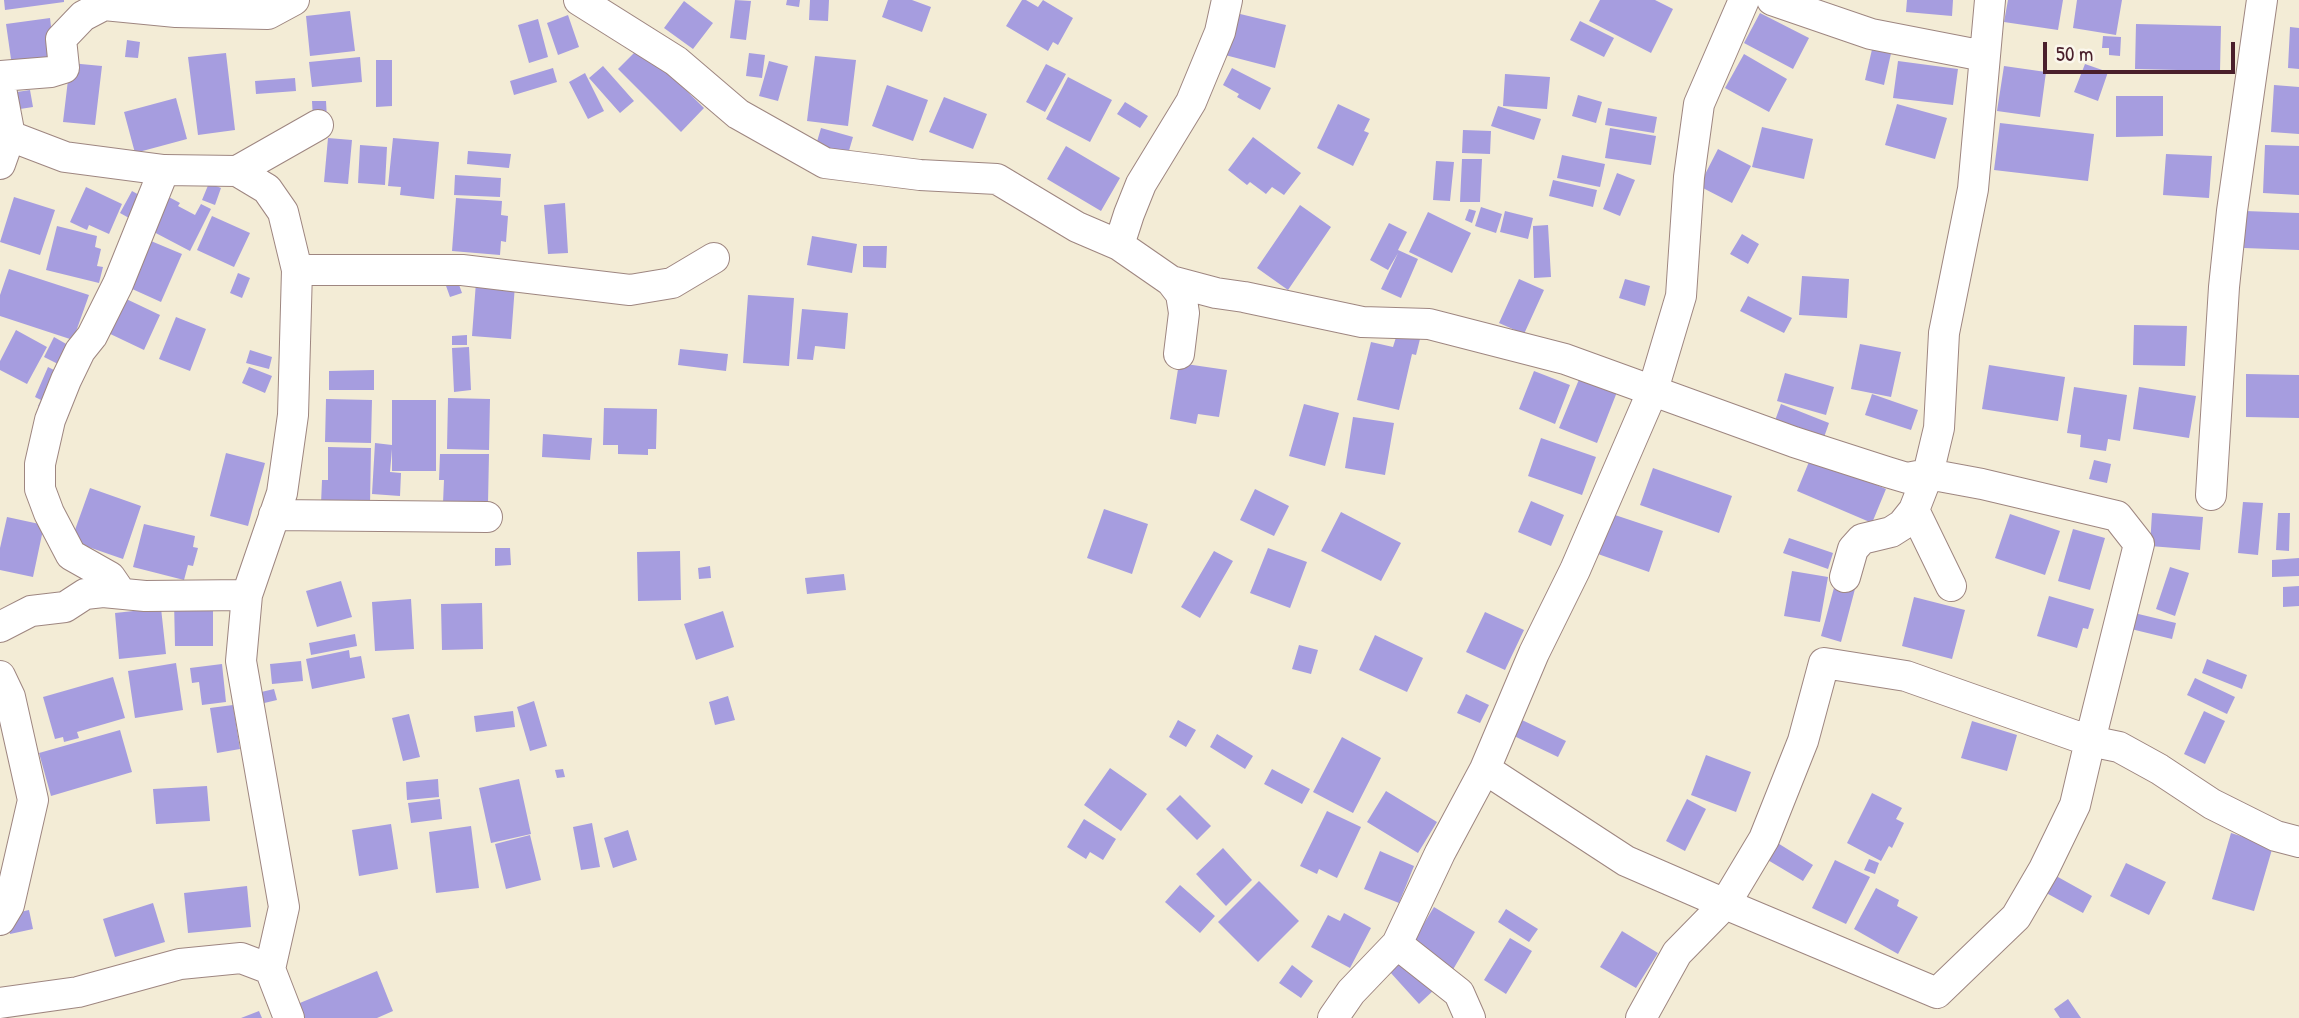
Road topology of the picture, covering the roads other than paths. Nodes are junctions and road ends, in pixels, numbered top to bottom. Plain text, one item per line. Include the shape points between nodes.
1 (294, 0) edge
2 (579, 0) edge
3 (1227, 0) edge
4 (1744, 0) edge
5 (1772, 0) edge
6 (1990, 0) edge
7 (2262, 0) edge
8 (1984, 56) junction
9 (0, 76) edge
10 (0, 83) edge
11 (318, 125) dead end
12 (5, 150) edge
13 (164, 170) junction
14 (237, 171) junction
15 (1119, 246) junction
16 (714, 258) dead end
17 (297, 270) junction
18 (1171, 281) junction
19 (1179, 355) dead end
20 (1653, 390) junction
21 (1928, 474) junction
22 (2211, 495) dead end
23 (1914, 510) junction
24 (274, 514) junction
25 (487, 517) dead end
26 (1845, 577) dead end
27 (1951, 586) dead end
28 (121, 593) junction
29 (247, 595) junction
30 (0, 627) edge
31 (0, 676) edge
32 (2090, 741) junction
33 (1485, 769) junction
34 (2299, 842) edge
35 (1725, 904) junction
36 (0, 920) edge
37 (1397, 944) junction
38 (270, 969) junction
39 (0, 1003) edge
40 (289, 1018) edge
41 (1333, 1018) edge
42 (1470, 1018) edge
43 (1641, 1018) edge

1 - 9 street via 268,14 104,5 83,16 61,39 64,68
2 - 15 street via 676,61 738,114 825,163 997,179 1077,227
3 - 15 street via 1220,32 1191,102 1141,184
4 - 20 street via 1699,104 1681,296
5 - 8 street via 1871,34
6 - 8 street
7 - 22 street via 2232,211
8 - 21 street via 1973,188 1944,333 1939,428
10 - 12 street
11 - 14 street
12 - 13 street
13 - 14 street
13 - 28 street via 118,284 66,380 40,464 40,489 71,555 110,577
14 - 17 street via 268,189 283,212
15 - 18 street
16 - 17 street via 672,283 630,289 462,270
17 - 24 street via 293,415 282,493
18 - 19 street via 1181,294 1184,313
18 - 20 street via 1362,322 1429,324 1565,359
20 - 21 street via 1887,472 1907,478
20 - 33 street
21 - 23 street
21 - 32 street via 2117,516 2139,544
23 - 26 street via 1891,532 1862,539 1853,549
23 - 27 street
24 - 25 street
24 - 29 street
28 - 29 street
28 - 30 street via 85,594 65,607 31,611
29 - 38 street via 241,661 284,907
31 - 36 street via 10,697 33,800 9,905
32 - 34 street via 2119,747 2212,804 2276,836
32 - 35 street via 2076,805 2016,917 1937,993
32 - 35 street via 1906,676 1825,663 1803,741 1765,839
33 - 35 street via 1626,861
33 - 37 street
35 - 43 street via 1677,953
37 - 41 street
37 - 42 street via 1458,993
38 - 39 street via 241,958 180,964 78,992
38 - 40 street

